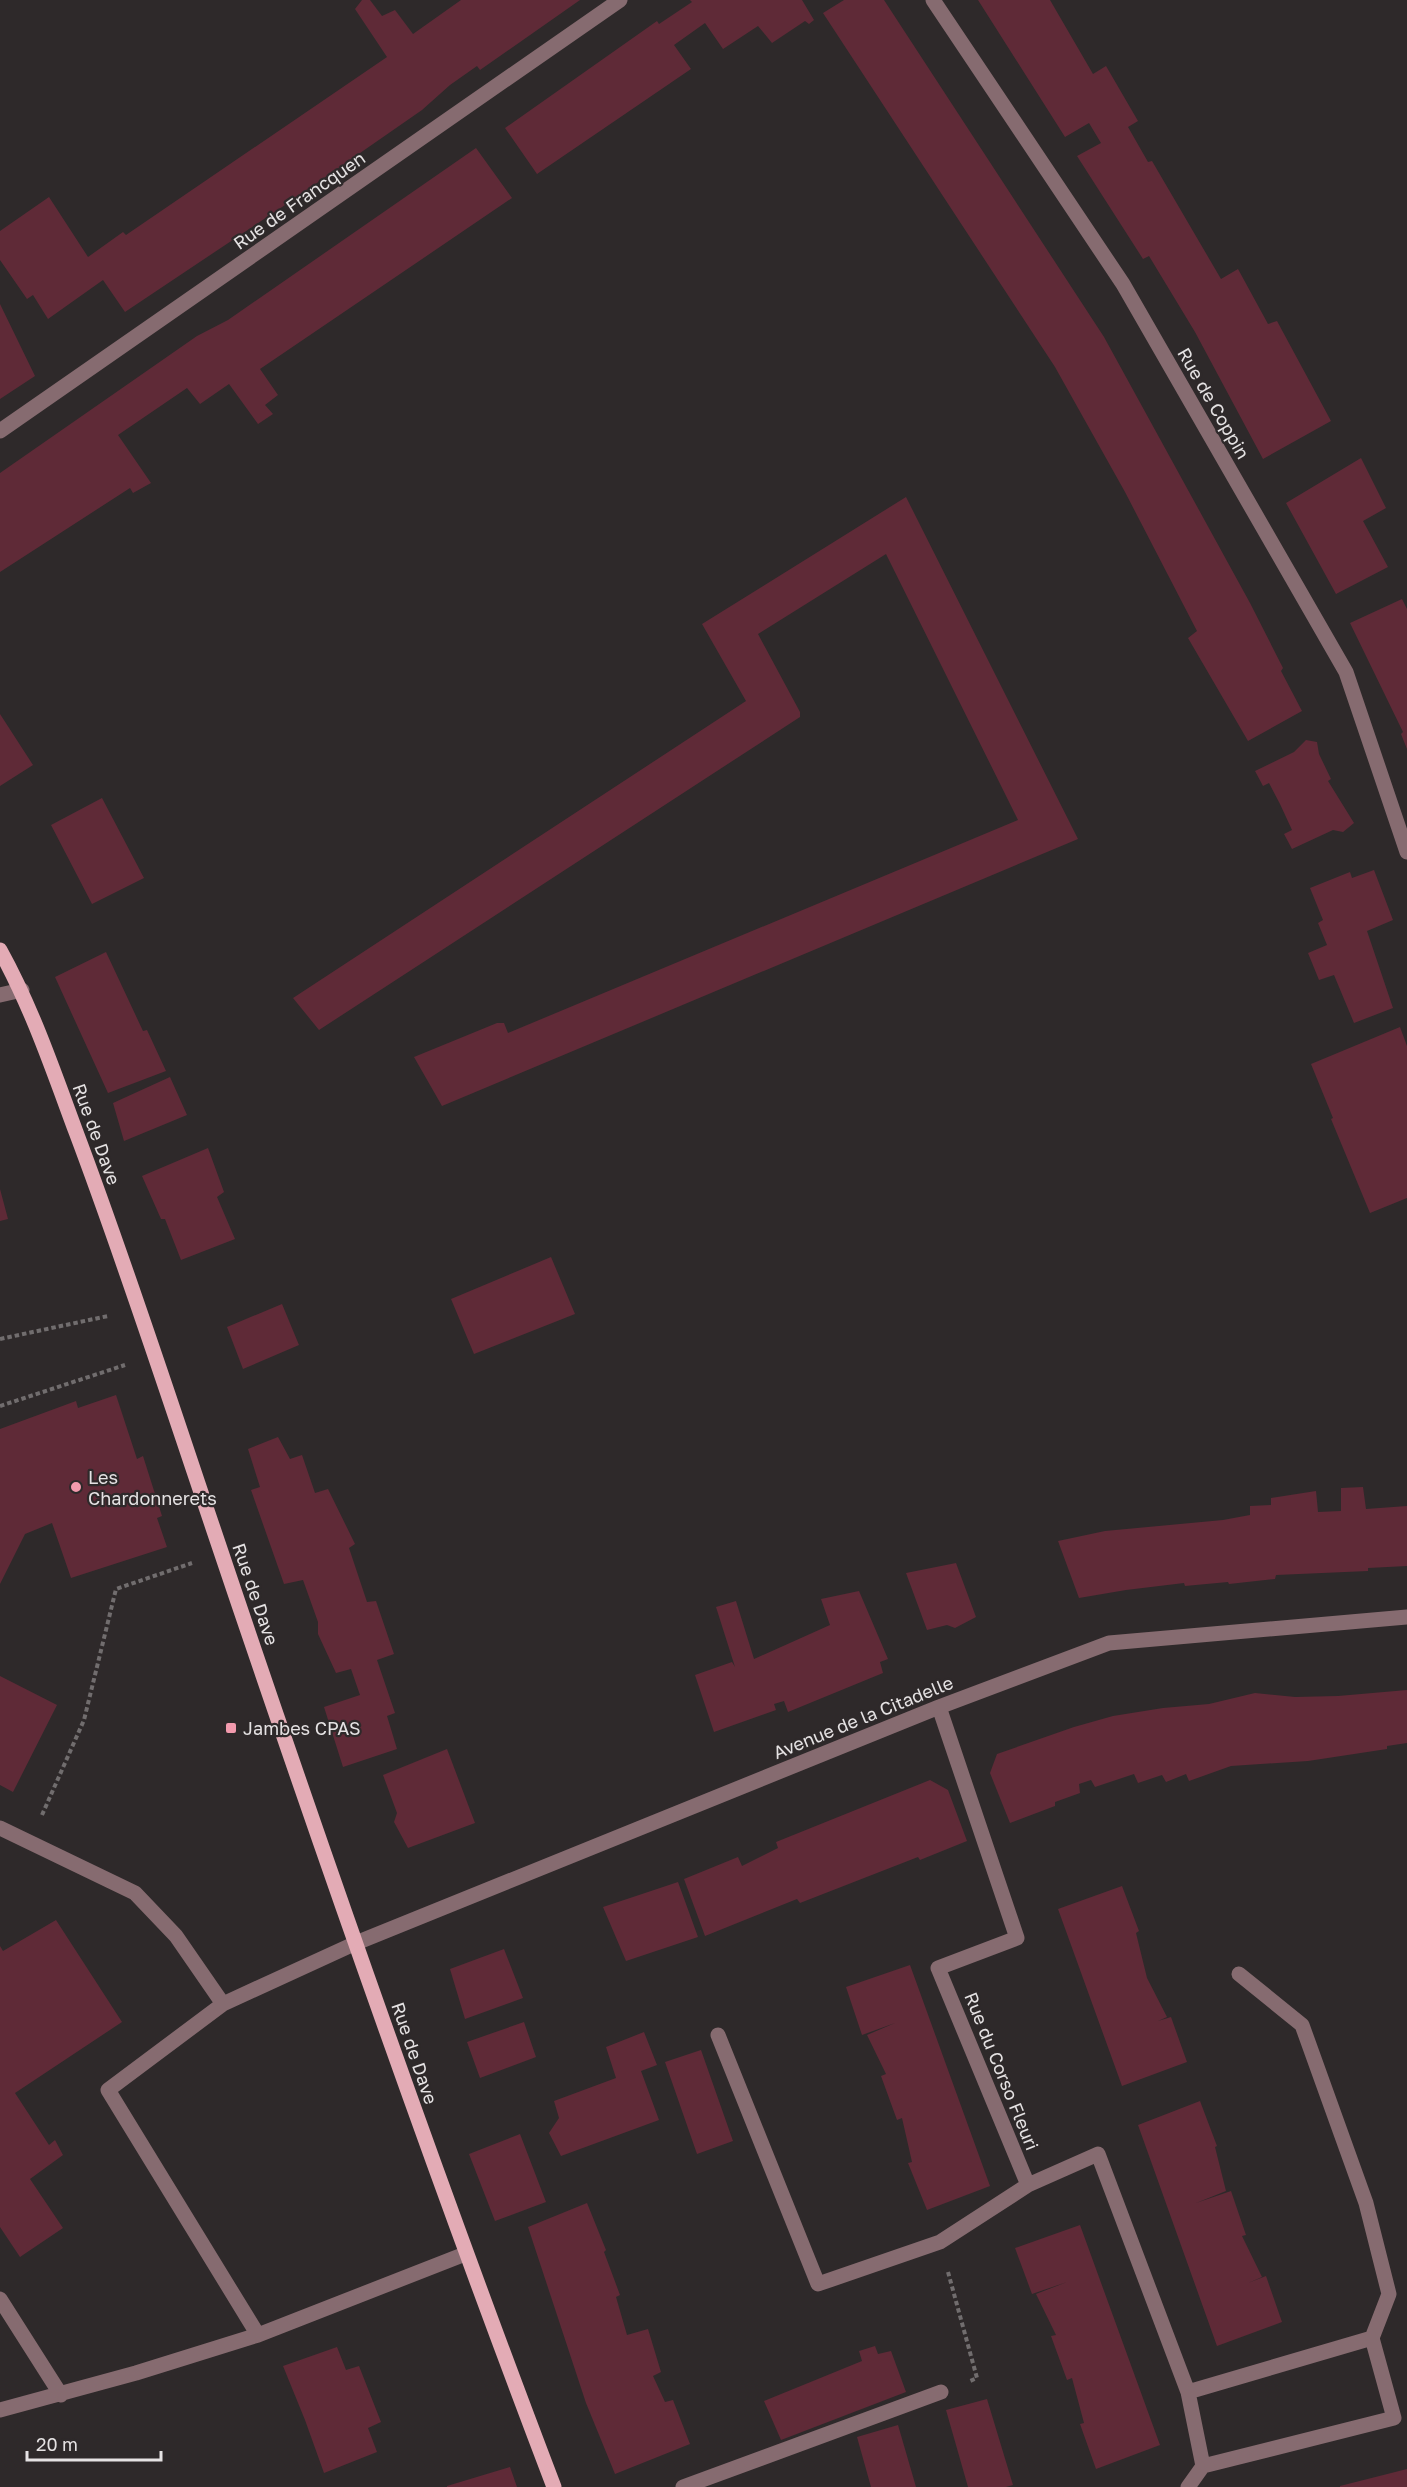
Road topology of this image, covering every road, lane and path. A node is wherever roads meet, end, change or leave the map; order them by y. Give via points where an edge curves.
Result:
1 (620, 0) edge
2 (933, 0) edge
3 (0, 431) edge
4 (1407, 852) edge
5 (0, 950) edge
6 (22, 990) junction
7 (0, 995) edge
8 (140, 1309) junction
9 (0, 1339) edge
10 (155, 1356) junction
11 (0, 1406) edge
12 (221, 1553) junction
13 (1407, 1617) edge
14 (939, 1707) junction
15 (0, 1828) edge
16 (31, 1841) junction
17 (356, 1943) junction
18 (1239, 1974) dead end
19 (224, 2004) junction
20 (718, 2035) dead end
21 (1028, 2185) junction
22 (940, 2242) junction
23 (465, 2254) junction
24 (0, 2299) edge
25 (258, 2335) junction
26 (1372, 2338) junction
27 (941, 2392) joint
28 (1188, 2392) junction
29 (61, 2395) junction
30 (0, 2410) edge
31 (1203, 2466) junction
32 (554, 2487) edge
33 (683, 2487) edge
34 (1188, 2487) edge

1 - 3 street, Rue de Francquen
2 - 4 street, Rue de Coppin via 1123,284 1346,672
5 - 6 main road, Rue de Dave
6 - 7 street
6 - 8 main road, Rue de Dave
8 - 9 path
8 - 10 main road, Rue de Dave
10 - 11 path
10 - 12 main road, Rue de Dave
12 - 16 path via 116,1589 84,1720
12 - 17 main road, Rue de Dave
13 - 14 street, Avenue de la Citadelle via 1109,1643
14 - 17 street, Avenue de la Citadelle
14 - 21 street, Rue du Corso Fleuri via 1017,1938 939,1968
15 - 16 street
16 - 19 street via 135,1893 176,1936
17 - 19 street, Avenue de la Citadelle
17 - 23 main road, Rue de Dave
18 - 26 street via 1302,2025 1366,2203 1389,2294
19 - 25 street, Avenue de la Citadelle via 108,2090
20 - 22 street via 818,2284
21 - 22 street
21 - 28 street via 1098,2154
22 - 27 path via 977,2378
23 - 25 street
23 - 32 main road, Rue de Dave
24 - 29 street
25 - 29 street
26 - 28 street
26 - 31 street via 1394,2418
27 - 33 street
28 - 31 street
29 - 30 street
31 - 34 street

